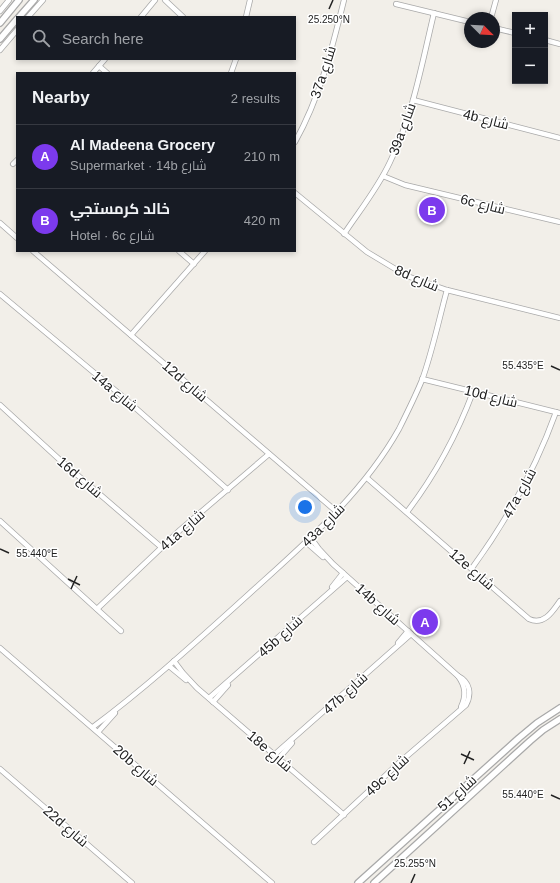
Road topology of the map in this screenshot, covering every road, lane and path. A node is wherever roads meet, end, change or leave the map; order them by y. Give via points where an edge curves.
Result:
1 (9, 0) edge
2 (19, 0) edge
3 (34, 0) edge
4 (43, 0) edge
5 (155, 0) edge
6 (165, 0) edge
7 (250, 0) edge
8 (344, 0) edge
9 (496, 0) edge
10 (396, 4) dead end
11 (0, 11) edge
12 (493, 12) edge
13 (434, 13) junction
14 (20, 16) edge
15 (29, 16) edge
16 (142, 16) edge
17 (182, 16) edge
18 (246, 16) edge
19 (16, 20) edge
20 (464, 20) edge
21 (0, 23) edge
22 (500, 29) edge
23 (16, 31) edge
24 (512, 32) edge
25 (0, 39) edge
26 (548, 41) edge
27 (560, 44) edge
28 (0, 50) edge
29 (104, 60) edge
30 (236, 60) edge
31 (99, 66) junction
32 (93, 72) edge
33 (106, 72) edge
34 (231, 72) edge
35 (413, 100) junction
36 (560, 138) edge
37 (296, 140) edge
38 (16, 161) edge
39 (13, 164) dead end
40 (383, 176) junction
41 (296, 194) edge
42 (560, 222) edge
43 (0, 223) edge
44 (344, 234) junction
45 (16, 237) edge
46 (34, 252) edge
47 (180, 252) edge
48 (204, 252) edge
49 (194, 264) junction
50 (447, 290) junction
51 (0, 294) edge
52 (560, 318) edge
53 (131, 336) junction
54 (422, 379) junction
55 (473, 392) junction
56 (0, 405) edge
57 (558, 412) edge
58 (269, 454) junction
59 (367, 478) junction
60 (228, 490) junction
61 (337, 512) junction
62 (407, 512) junction
63 (0, 522) edge
64 (311, 538) junction
65 (306, 542) junction
66 (161, 547) junction
67 (333, 564) junction
68 (472, 568) junction
69 (345, 575) junction
70 (560, 601) edge
71 (97, 609) junction
72 (121, 631) dead end
73 (410, 633) junction
74 (0, 648) edge
75 (174, 661) junction
76 (169, 666) junction
77 (234, 678) junction
78 (197, 688) junction
79 (468, 694) joint
80 (209, 698) junction
81 (213, 702) junction
82 (121, 706) junction
83 (560, 708) edge
84 (560, 719) edge
85 (93, 727) junction
86 (98, 732) junction
87 (277, 757) junction
88 (0, 769) edge
89 (344, 814) junction
90 (314, 842) dead end
91 (132, 883) edge
92 (272, 883) edge
93 (358, 883) edge
94 (374, 883) edge

1 - 11 street
2 - 21 street
3 - 14 street
4 - 15 street
5 - 16 street
6 - 17 street
7 - 18 street
8 - 37 street, 37a شارع via 320,88
9 - 12 street
10 - 13 street
13 - 20 street
13 - 35 street, 39a شارع
19 - 25 street
22 - 24 street
23 - 28 street
26 - 27 street
29 - 31 street
30 - 34 street
31 - 32 street
31 - 33 street
35 - 36 street, 4b شارع
35 - 40 street, 39a شارع via 401,138
38 - 39 street
40 - 42 street, 6c شارع via 405,185
40 - 44 street, 39a شارع
41 - 44 street, 8d شارع
43 - 45 street
44 - 50 street, 8d شارع via 394,269
46 - 53 street, 12d شارع
47 - 49 street
48 - 49 street
49 - 53 street
50 - 52 street, 8d شارع
50 - 54 street, 43a شارع
51 - 60 street, 14a شارع via 122,396
53 - 58 street, 12d شارع
54 - 55 street, 10d شارع
54 - 59 street, 43a شارع via 398,430
55 - 57 street, 10d شارع
55 - 62 street via 453,441 424,490
56 - 66 street, 16d شارع
57 - 68 street, 47a شارع via 521,492
58 - 60 street, 41a شارع
58 - 61 street, 12d شارع
59 - 61 street, 43a شارع
59 - 62 street, 12e شارع
60 - 66 street, 41a شارع
61 - 64 street, 43a شارع
62 - 68 street, 12e شارع
63 - 71 street
64 - 65 street, 43a شارع
64 - 67 street, 14b شارع
65 - 67 street, 14b شارع
65 - 75 street, 43a شارع
66 - 71 street, 41a شارع
67 - 69 street, 14b شارع
68 - 70 street, 12e شارع via 532,621 547,618
69 - 73 street, 14b شارع
69 - 77 street, 45b شارع via 327,595
71 - 72 street
73 - 79 street, 14b شارع via 458,676
73 - 87 street, 47b شارع
74 - 85 street, 20b شارع
75 - 76 street, 43a شارع
75 - 78 street, 18e شارع
76 - 78 street, 18e شارع
76 - 82 street, 43a شارع
77 - 80 street, 45b شارع
77 - 81 street, 45b شارع
78 - 80 street, 18e شارع
79 - 89 street, 49c شارع via 460,709
80 - 81 street, 18e شارع
81 - 87 street, 18e شارع
82 - 85 street, 43a شارع
82 - 86 street, 43a شارع
83 - 93 street, شارع 51 via 519,738
84 - 94 street, شارع 51 via 530,741
85 - 86 street, 20b شارع
86 - 92 street, 20b شارع
87 - 89 street, 18e شارع
88 - 91 street, 22d شارع
89 - 90 street, 49c شارع

